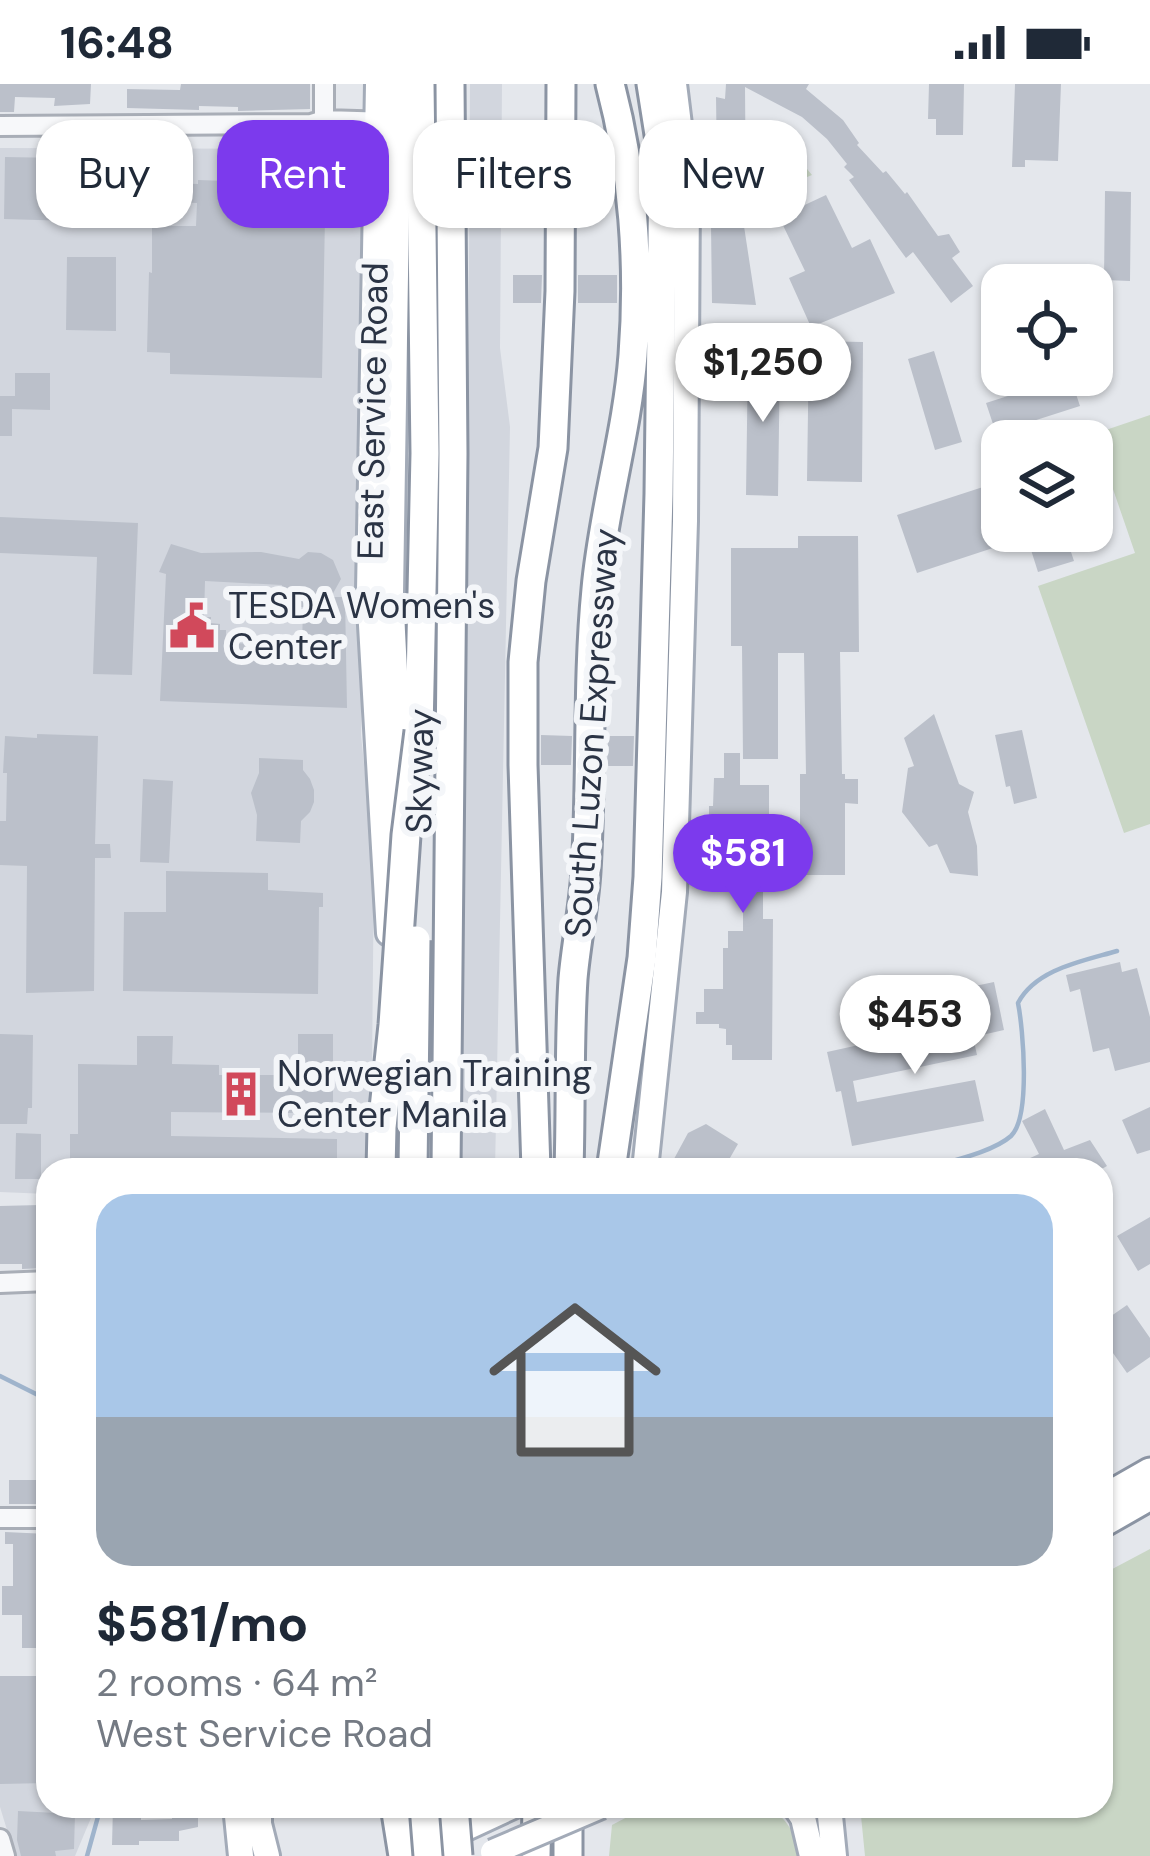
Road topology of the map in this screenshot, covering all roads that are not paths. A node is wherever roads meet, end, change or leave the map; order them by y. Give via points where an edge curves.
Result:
1 (324, 84) edge
2 (378, 84) edge
3 (399, 84) edge
4 (420, 84) edge
5 (450, 84) edge
6 (561, 84) edge
7 (610, 84) edge
8 (651, 84) edge
9 (674, 84) edge
10 (320, 120) edge
11 (386, 120) edge
12 (389, 124) edge
13 (217, 125) edge
14 (0, 126) edge
15 (384, 228) edge
16 (439, 453) junction
17 (419, 731) junction
18 (388, 760) junction
19 (533, 1069) junction
20 (381, 1158) edge
21 (394, 1158) edge
22 (414, 1158) edge
23 (414, 1158) edge
24 (447, 1158) edge
25 (520, 1158) edge
26 (536, 1158) edge
27 (569, 1158) edge
28 (615, 1158) edge
29 (646, 1158) edge
30 (36, 1282) edge
31 (0, 1283) edge
32 (1150, 1476) edge
33 (1150, 1496) edge
34 (1113, 1497) edge
35 (1150, 1512) edge
36 (1113, 1517) edge
37 (0, 1518) edge
38 (36, 1518) edge
39 (1113, 1532) edge
40 (397, 1818) edge
41 (425, 1818) edge
42 (455, 1818) edge
43 (475, 1818) edge
44 (487, 1818) edge
45 (528, 1818) edge
46 (537, 1818) edge
47 (568, 1818) edge
48 (573, 1818) edge
49 (803, 1818) edge
50 (830, 1818) edge
51 (846, 1818) edge
52 (252, 1825) edge
53 (0, 1839) edge
54 (536, 1851) edge
55 (486, 1855) edge
56 (5, 1856) edge
57 (237, 1856) edge
58 (280, 1856) edge
59 (404, 1856) edge
60 (428, 1856) edge
61 (458, 1856) edge
62 (568, 1856) edge
63 (812, 1856) edge
64 (834, 1856) edge
65 (848, 1856) edge

1 - 10 street
2 - 11 main road, East Service Road
3 - 12 main road, East Service Road
4 - 16 highway, Skyway
5 - 16 highway, Skyway
6 - 19 highway, South Luzon Expressway via 553,448 524,662
7 - 27 highway, South Luzon Expressway via 633,226 633,356 596,591
8 - 28 highway, South Luzon Expressway via 663,160 648,877
9 - 29 main road via 687,190 685,521 674,892
13 - 14 street
15 - 18 main road, East Service Road via 369,591
16 - 17 highway, Skyway
16 - 24 highway, Skyway
17 - 20 highway, bridge
17 - 23 highway, Skyway, bridge
18 - 21 main road, East Service Road
18 - 22 main road, East Service Road via 407,873
19 - 25 highway
19 - 26 highway, South Luzon Expressway
30 - 31 street
32 - 34 highway
33 - 36 highway
35 - 39 highway
37 - 38 street
40 - 59 highway
41 - 60 highway, bridge
42 - 61 highway, bridge
43 - 55 highway
44 - 59 main road, bridge
45 - 54 highway
46 - 54 highway
47 - 62 highway
48 - 55 main road, bridge
49 - 63 main road
50 - 64 main road
51 - 65 main road
52 - 57 main road
52 - 58 main road
53 - 56 street

